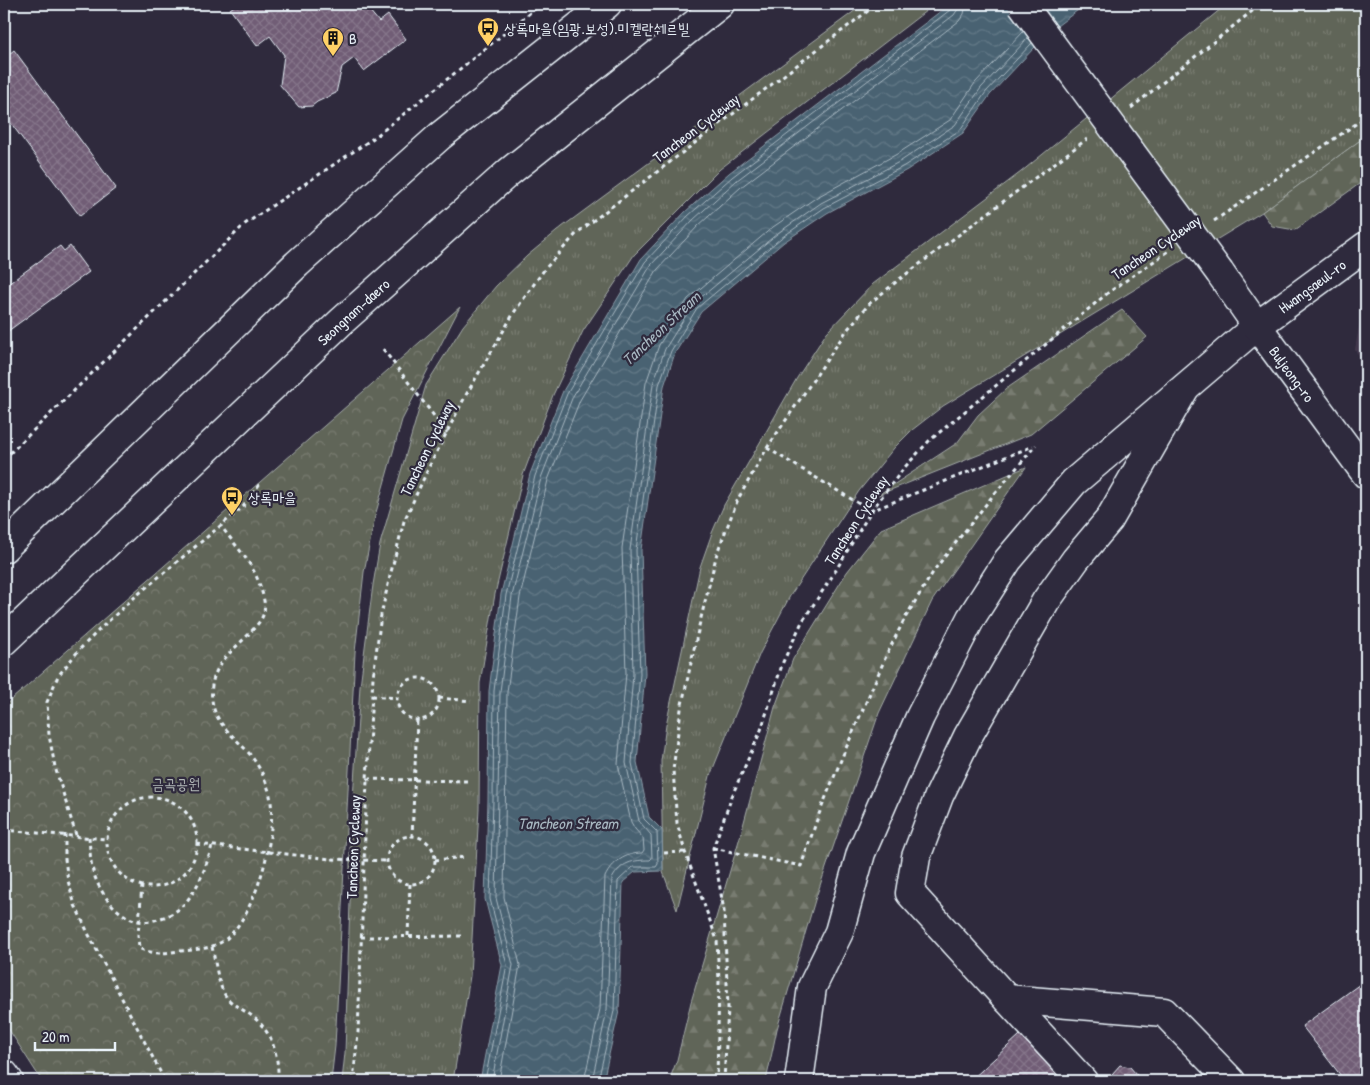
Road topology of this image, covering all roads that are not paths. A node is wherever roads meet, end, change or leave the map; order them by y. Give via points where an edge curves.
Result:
1 (607, 4) edge
2 (720, 4) edge
3 (1022, 4) edge
4 (1366, 246) edge
5 (1257, 326) junction
6 (1185, 388) junction
7 (1366, 474) edge
8 (4, 548) edge
9 (4, 641) edge
10 (1006, 999) junction
11 (4, 1074) edge
12 (9, 1081) edge
13 (799, 1081) edge
14 (1083, 1081) edge
15 (1231, 1081) edge

1 - 8 main road via 440,136 297,264
2 - 9 main road, Seongnam-daero via 508,172 342,321
3 - 5 main road, Buljeong-ro, bridge
4 - 5 main road, Hwangsaeul-ro
5 - 6 main road, Hwangsaeul-ro
5 - 7 main road, Buljeong-ro
6 - 10 main road via 1109,520 1046,601 999,679 939,796 916,857 910,893
6 - 13 main road, Hwangsaeul-ro via 1074,482 1008,560 971,618 920,718 861,854 840,932 812,987
10 - 14 main road
10 - 15 main road via 1164,1012
11 - 12 main road

